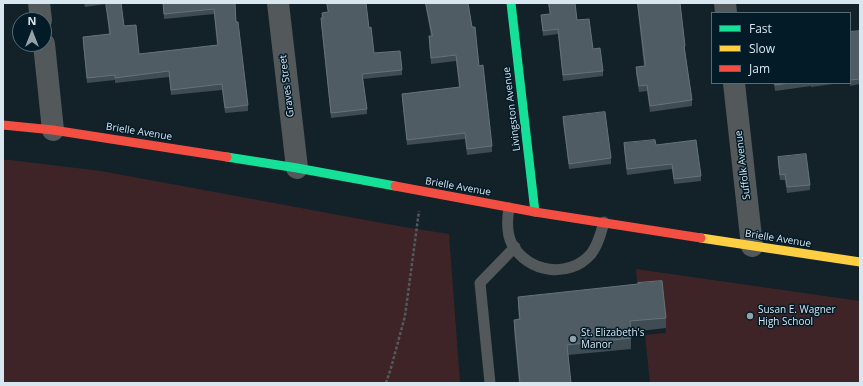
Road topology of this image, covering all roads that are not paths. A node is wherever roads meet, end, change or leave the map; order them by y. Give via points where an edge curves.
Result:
1 (278, 3) edge
2 (511, 3) edge
3 (45, 52) edge
4 (734, 84) edge
5 (3, 119) edge
6 (3, 125) edge
7 (53, 130) junction
8 (297, 168) junction
9 (509, 208) junction
10 (535, 212) junction
11 (604, 222) junction
12 (752, 246) junction
13 (515, 247) junction
14 (860, 262) edge
15 (490, 383) edge

1 - 8 street, Graves Street
2 - 10 street, Livingston Avenue
3 - 7 street
4 - 12 street, Suffolk Avenue
5 - 7 street, Brielle Avenue
6 - 7 street, Brielle Avenue
7 - 8 street, Brielle Avenue
8 - 9 street, Brielle Avenue
9 - 10 street, Brielle Avenue
9 - 13 lane via 508,231
10 - 11 street, Brielle Avenue
11 - 12 street, Brielle Avenue
11 - 13 lane via 598,243 591,254 569,268 542,268 530,263
12 - 14 street, Brielle Avenue
13 - 15 lane via 480,283

